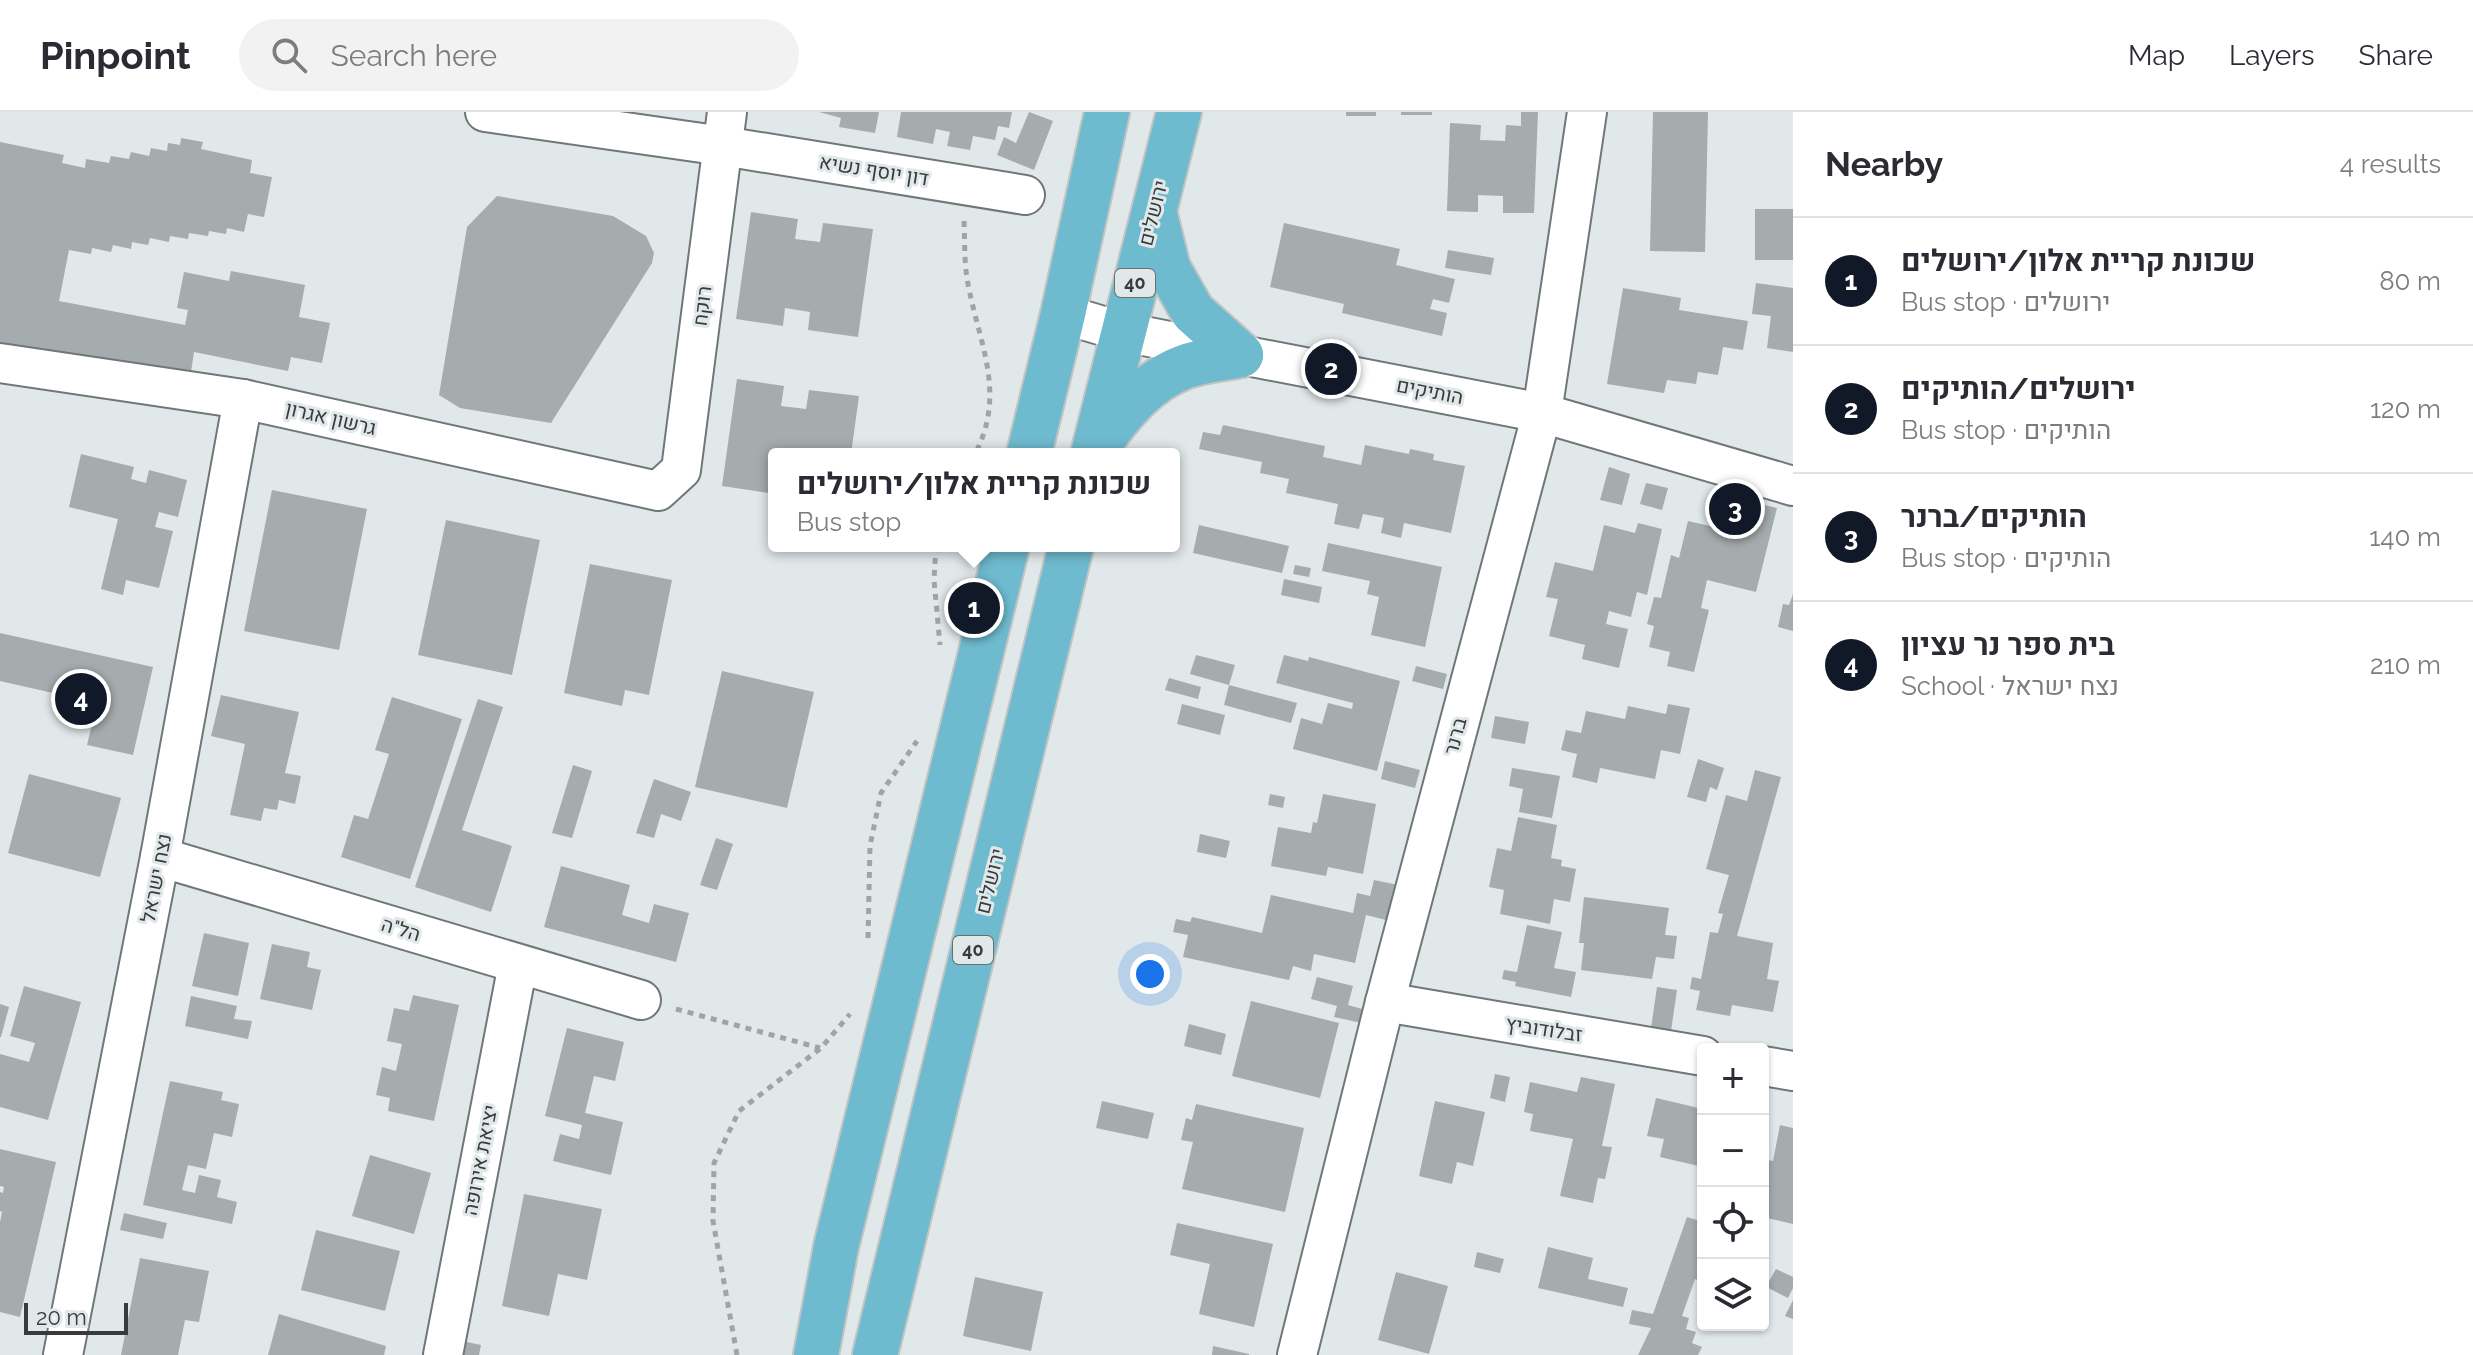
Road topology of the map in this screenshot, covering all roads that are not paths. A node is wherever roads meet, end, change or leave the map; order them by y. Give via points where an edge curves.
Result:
1 (485, 112) edge
2 (1107, 112) edge
3 (1179, 112) edge
4 (1587, 112) edge
5 (725, 129) edge
6 (1025, 195) dead end
7 (1154, 211) junction
8 (1063, 314) junction
9 (1123, 332) junction
10 (1241, 355) junction
11 (0, 363) edge
12 (243, 399) junction
13 (1542, 413) junction
14 (1030, 448) edge
15 (1094, 448) edge
16 (1097, 448) edge
17 (1793, 486) edge
18 (658, 491) joint
19 (1006, 552) edge
20 (1070, 552) edge
21 (160, 857) junction
22 (518, 964) junction
23 (641, 1000) road end
24 (1385, 1002) junction
25 (1697, 1055) edge
26 (1769, 1067) edge
27 (1793, 1071) edge
28 (63, 1355) edge
29 (443, 1355) edge
30 (816, 1355) edge
31 (875, 1355) edge
32 (1297, 1355) edge

1 - 5 street, דון יוסף נשיא
2 - 8 highway
3 - 7 highway, ירושלים / 40
4 - 13 street, ברנר
5 - 6 street, דון יוסף נשיא
5 - 18 street, רוקח via 681,470
7 - 9 highway, ירושלים / 40
7 - 10 highway via 1168,268 1193,312
8 - 9 street, הותיקים
8 - 14 highway
9 - 10 street, הותיקים
9 - 15 highway, ירושלים / 40
10 - 13 street, הותיקים
10 - 16 highway via 1185,366 1156,381 1123,411
11 - 12 street, גרשון אגרון
12 - 18 street, גרשון אגרון
12 - 21 street, נצח ישראל
13 - 17 street, הותיקים
13 - 24 street, ברנר
19 - 30 highway via 836,1247
20 - 31 highway, ירושלים / 40
21 - 22 street, הל"ה
21 - 28 street, נצח ישראל
22 - 23 street, הל"ה
22 - 29 street, יציאת אירופה
24 - 25 street, זבלודוביץ
24 - 32 street, ברנר
26 - 27 street

